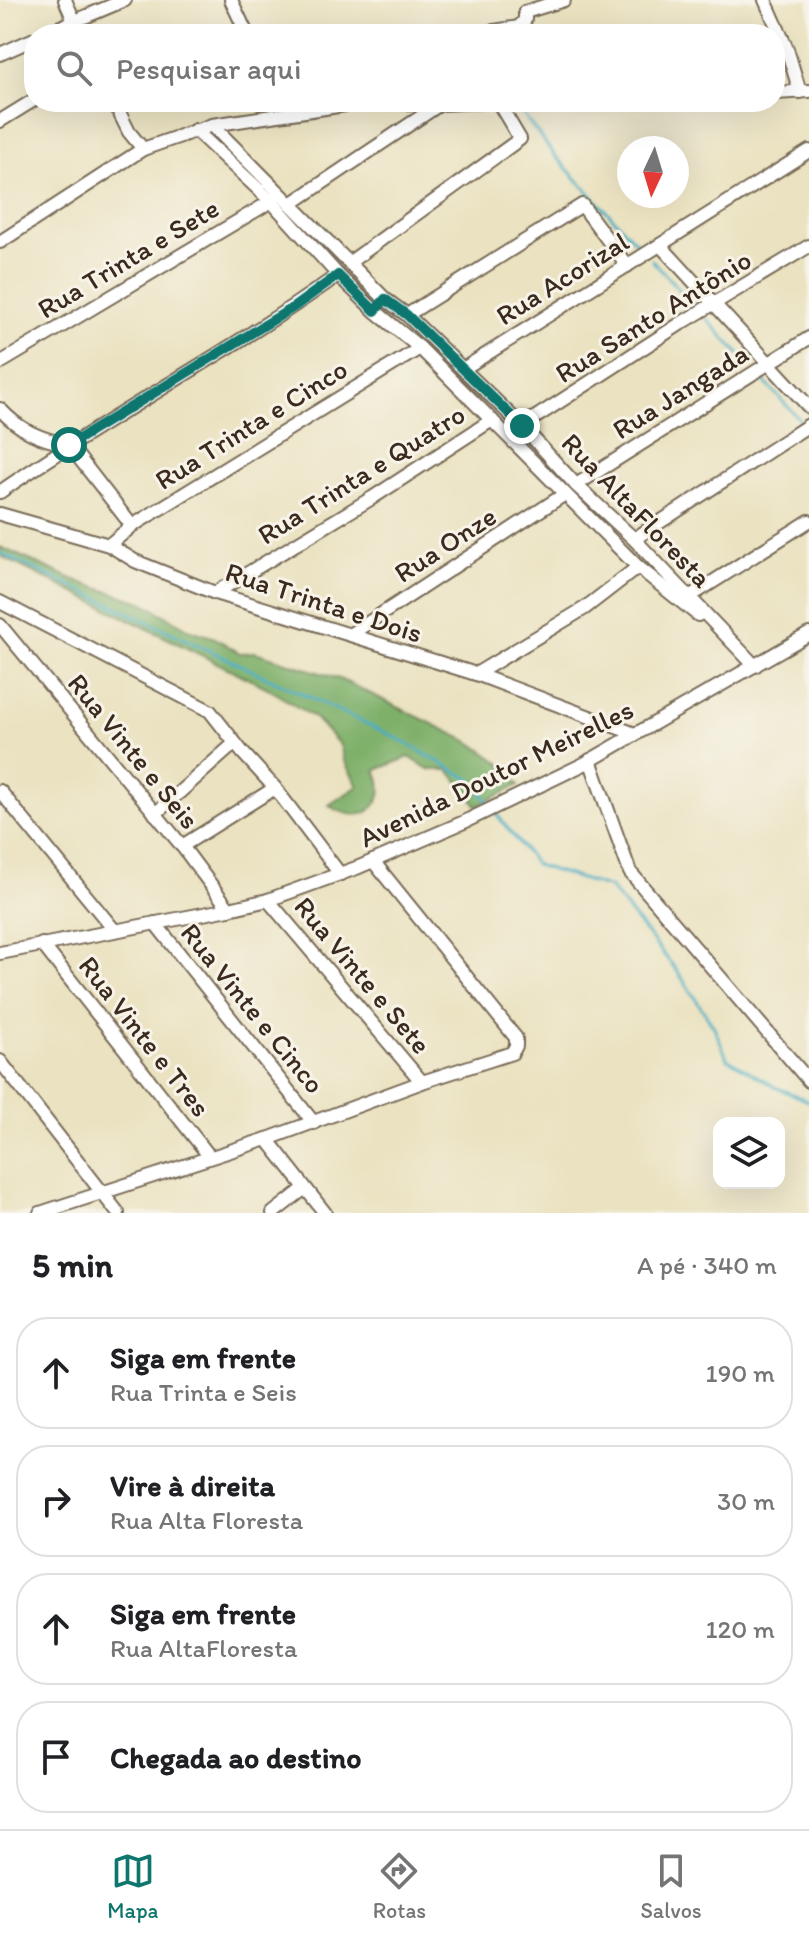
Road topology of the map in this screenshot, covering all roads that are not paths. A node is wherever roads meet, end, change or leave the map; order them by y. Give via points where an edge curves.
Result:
1 (65, 0) edge
2 (84, 0) edge
3 (125, 0) edge
4 (231, 0) edge
5 (564, 0) edge
6 (765, 0) edge
7 (523, 6) edge
8 (90, 14) junction
9 (74, 21) junction
10 (67, 24) edge
11 (75, 24) edge
12 (242, 24) edge
13 (776, 24) edge
14 (24, 43) edge
15 (785, 45) edge
16 (0, 54) edge
17 (805, 92) edge
18 (785, 93) edge
19 (24, 106) edge
20 (119, 112) edge
21 (298, 112) edge
22 (427, 112) edge
23 (504, 112) edge
24 (0, 121) edge
25 (212, 125) junction
26 (195, 130) junction
27 (143, 149) junction
28 (809, 151) edge
29 (281, 200) junction
30 (0, 242) edge
31 (660, 245) junction
32 (809, 246) edge
33 (350, 262) junction
34 (627, 266) junction
35 (338, 275) junction
36 (385, 299) junction
37 (715, 305) junction
38 (375, 311) junction
39 (407, 315) junction
40 (809, 338) edge
41 (420, 348) junction
42 (0, 363) edge
43 (769, 363) junction
44 (463, 369) junction
45 (809, 407) edge
46 (0, 409) edge
47 (492, 420) junction
48 (809, 425) edge
49 (522, 426) junction
50 (69, 445) junction
51 (576, 485) junction
52 (0, 492) edge
53 (565, 494) junction
54 (0, 514) edge
55 (809, 521) edge
56 (132, 526) junction
57 (634, 539) junction
58 (109, 545) junction
59 (638, 567) junction
60 (215, 593) junction
61 (689, 597) junction
62 (0, 602) edge
63 (0, 625) edge
64 (717, 627) junction
65 (351, 634) junction
66 (809, 634) edge
67 (755, 666) junction
68 (476, 674) junction
69 (635, 734) junction
70 (235, 743) junction
71 (590, 760) junction
72 (275, 788) junction
73 (0, 791) edge
74 (155, 814) junction
75 (182, 846) junction
76 (373, 861) junction
77 (340, 874) junction
78 (268, 900) junction
79 (229, 909) junction
80 (155, 923) junction
81 (115, 931) junction
82 (42, 944) junction
83 (0, 953) edge
84 (0, 1061) edge
85 (809, 1081) edge
86 (422, 1082) junction
87 (314, 1123) junction
88 (267, 1139) junction
89 (210, 1157) junction
90 (305, 1188) junction
91 (102, 1194) junction
92 (40, 1213) edge
93 (118, 1213) edge
94 (273, 1213) edge
95 (325, 1213) edge

1 - 9 street
2 - 8 street
3 - 8 street
4 - 12 street
5 - 7 street
6 - 13 street
8 - 9 street
9 - 10 street
9 - 11 street
14 - 16 street
15 - 17 street
17 - 18 street
19 - 24 street
20 - 27 street
21 - 25 street
22 - 29 street, Rua Trinta e Sete
23 - 33 street via 520,139
25 - 26 street
25 - 29 street, Rua AltaFloresta
26 - 27 street
26 - 29 street
27 - 30 street
28 - 31 street, Rua Acorizal
29 - 33 street, Rua AltaFloresta
29 - 35 street
29 - 42 street, Rua Trinta e Sete
31 - 34 street, Rua Acorizal
31 - 37 street
32 - 37 street, Rua Santo Antônio
33 - 36 street, Rua AltaFloresta
34 - 39 street via 582,205
34 - 44 street, Rua Acorizal
35 - 38 street
35 - 50 street
36 - 38 street
36 - 39 street, Rua AltaFloresta
37 - 43 street
37 - 49 street, Rua Santo Antônio
38 - 41 street
39 - 44 street, Rua AltaFloresta
40 - 43 street, Rua Jangada
41 - 47 street
41 - 56 street, Rua Trinta e Cinco
43 - 45 street
43 - 51 street, Rua Jangada
44 - 49 street, Rua AltaFloresta
46 - 50 street via 15,427
47 - 53 street
47 - 60 street, Rua Trinta e Quatro
48 - 57 street
49 - 51 street, Rua AltaFloresta
50 - 52 street
50 - 56 street
51 - 57 street, Rua AltaFloresta
53 - 59 street
53 - 65 street, Rua Onze
54 - 58 street, Rua Trinta e Dois
55 - 61 street
56 - 58 street, Rua Trinta e Cinco
57 - 61 street, Rua AltaFloresta
58 - 60 street, Rua Trinta e Dois
59 - 64 street
59 - 68 street via 585,608
60 - 65 street, Rua Trinta e Dois
61 - 64 street, Rua AltaFloresta
62 - 70 street via 199,704
63 - 74 street, Rua Vinte e Seis
64 - 67 street
65 - 68 street, Rua Trinta e Dois
66 - 67 street, Avenida Doutor Meirelles
67 - 69 street, Avenida Doutor Meirelles
68 - 69 street, Rua Trinta e Dois
69 - 71 street, Avenida Doutor Meirelles
70 - 72 street
70 - 74 street
71 - 76 street, Avenida Doutor Meirelles
71 - 85 street via 630,872
72 - 75 street
72 - 77 street
73 - 81 street
74 - 75 street, Rua Vinte e Seis
75 - 79 street, Rua Vinte e Seis
76 - 77 street, Avenida Doutor Meirelles
76 - 86 street via 516,1038 512,1053
77 - 78 street, Avenida Doutor Meirelles
78 - 79 street, Avenida Doutor Meirelles
78 - 86 street, Rua Vinte e Sete
79 - 80 street, Avenida Doutor Meirelles
80 - 81 street, Avenida Doutor Meirelles
80 - 87 street, Rua Vinte e Cinco
81 - 82 street, Avenida Doutor Meirelles
82 - 83 street, Avenida Doutor Meirelles
82 - 89 street, Rua Vinte e Tres
84 - 91 street
86 - 87 street
87 - 88 street
88 - 89 street
88 - 90 street
89 - 91 street
90 - 94 street
90 - 95 street
91 - 92 street
91 - 93 street

